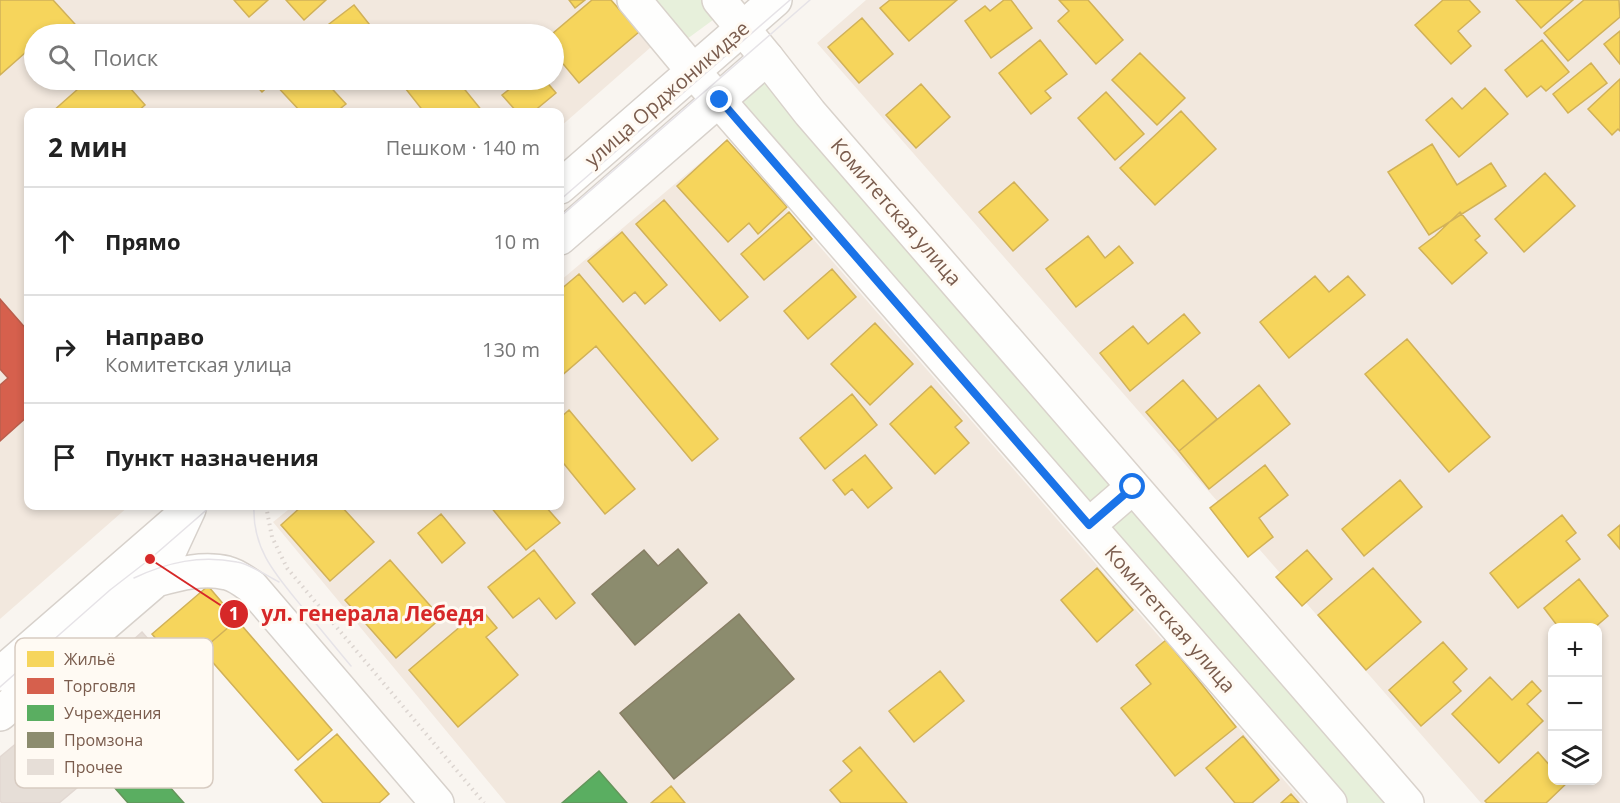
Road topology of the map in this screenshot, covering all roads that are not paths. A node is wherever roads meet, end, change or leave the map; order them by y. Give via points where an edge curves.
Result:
1 (634, 0) edge
2 (718, 0) edge
3 (775, 0) edge
4 (742, 28) junction
5 (767, 58) junction
6 (693, 71) junction
7 (720, 100) junction
8 (564, 184) edge
9 (564, 235) edge
10 (1133, 487) junction
11 (188, 510) edge
12 (190, 510) edge
13 (1089, 525) junction
14 (156, 580) junction
15 (41, 638) edge
16 (88, 638) edge
17 (15, 661) edge
18 (0, 674) edge
19 (15, 701) edge
20 (0, 714) edge
21 (437, 803) edge
22 (1330, 803) edge
23 (1407, 803) edge

1 - 6 street, Комитетская улица
2 - 4 street, Комитетская улица
3 - 4 street, улица Орджоникидзе
4 - 5 street, Комитетская улица
4 - 6 street, улица Орджоникидзе
5 - 7 street, улица Орджоникидзе
5 - 10 street, Комитетская улица
6 - 7 street, Комитетская улица
6 - 8 street, улица Орджоникидзе
7 - 9 street, улица Орджоникидзе
7 - 13 street, Комитетская улица
10 - 13 street
10 - 23 street, Комитетская улица
11 - 15 street
12 - 14 street
13 - 22 street, Комитетская улица
14 - 16 street
14 - 21 street via 212,571 229,573 252,587
17 - 18 street
19 - 20 street

